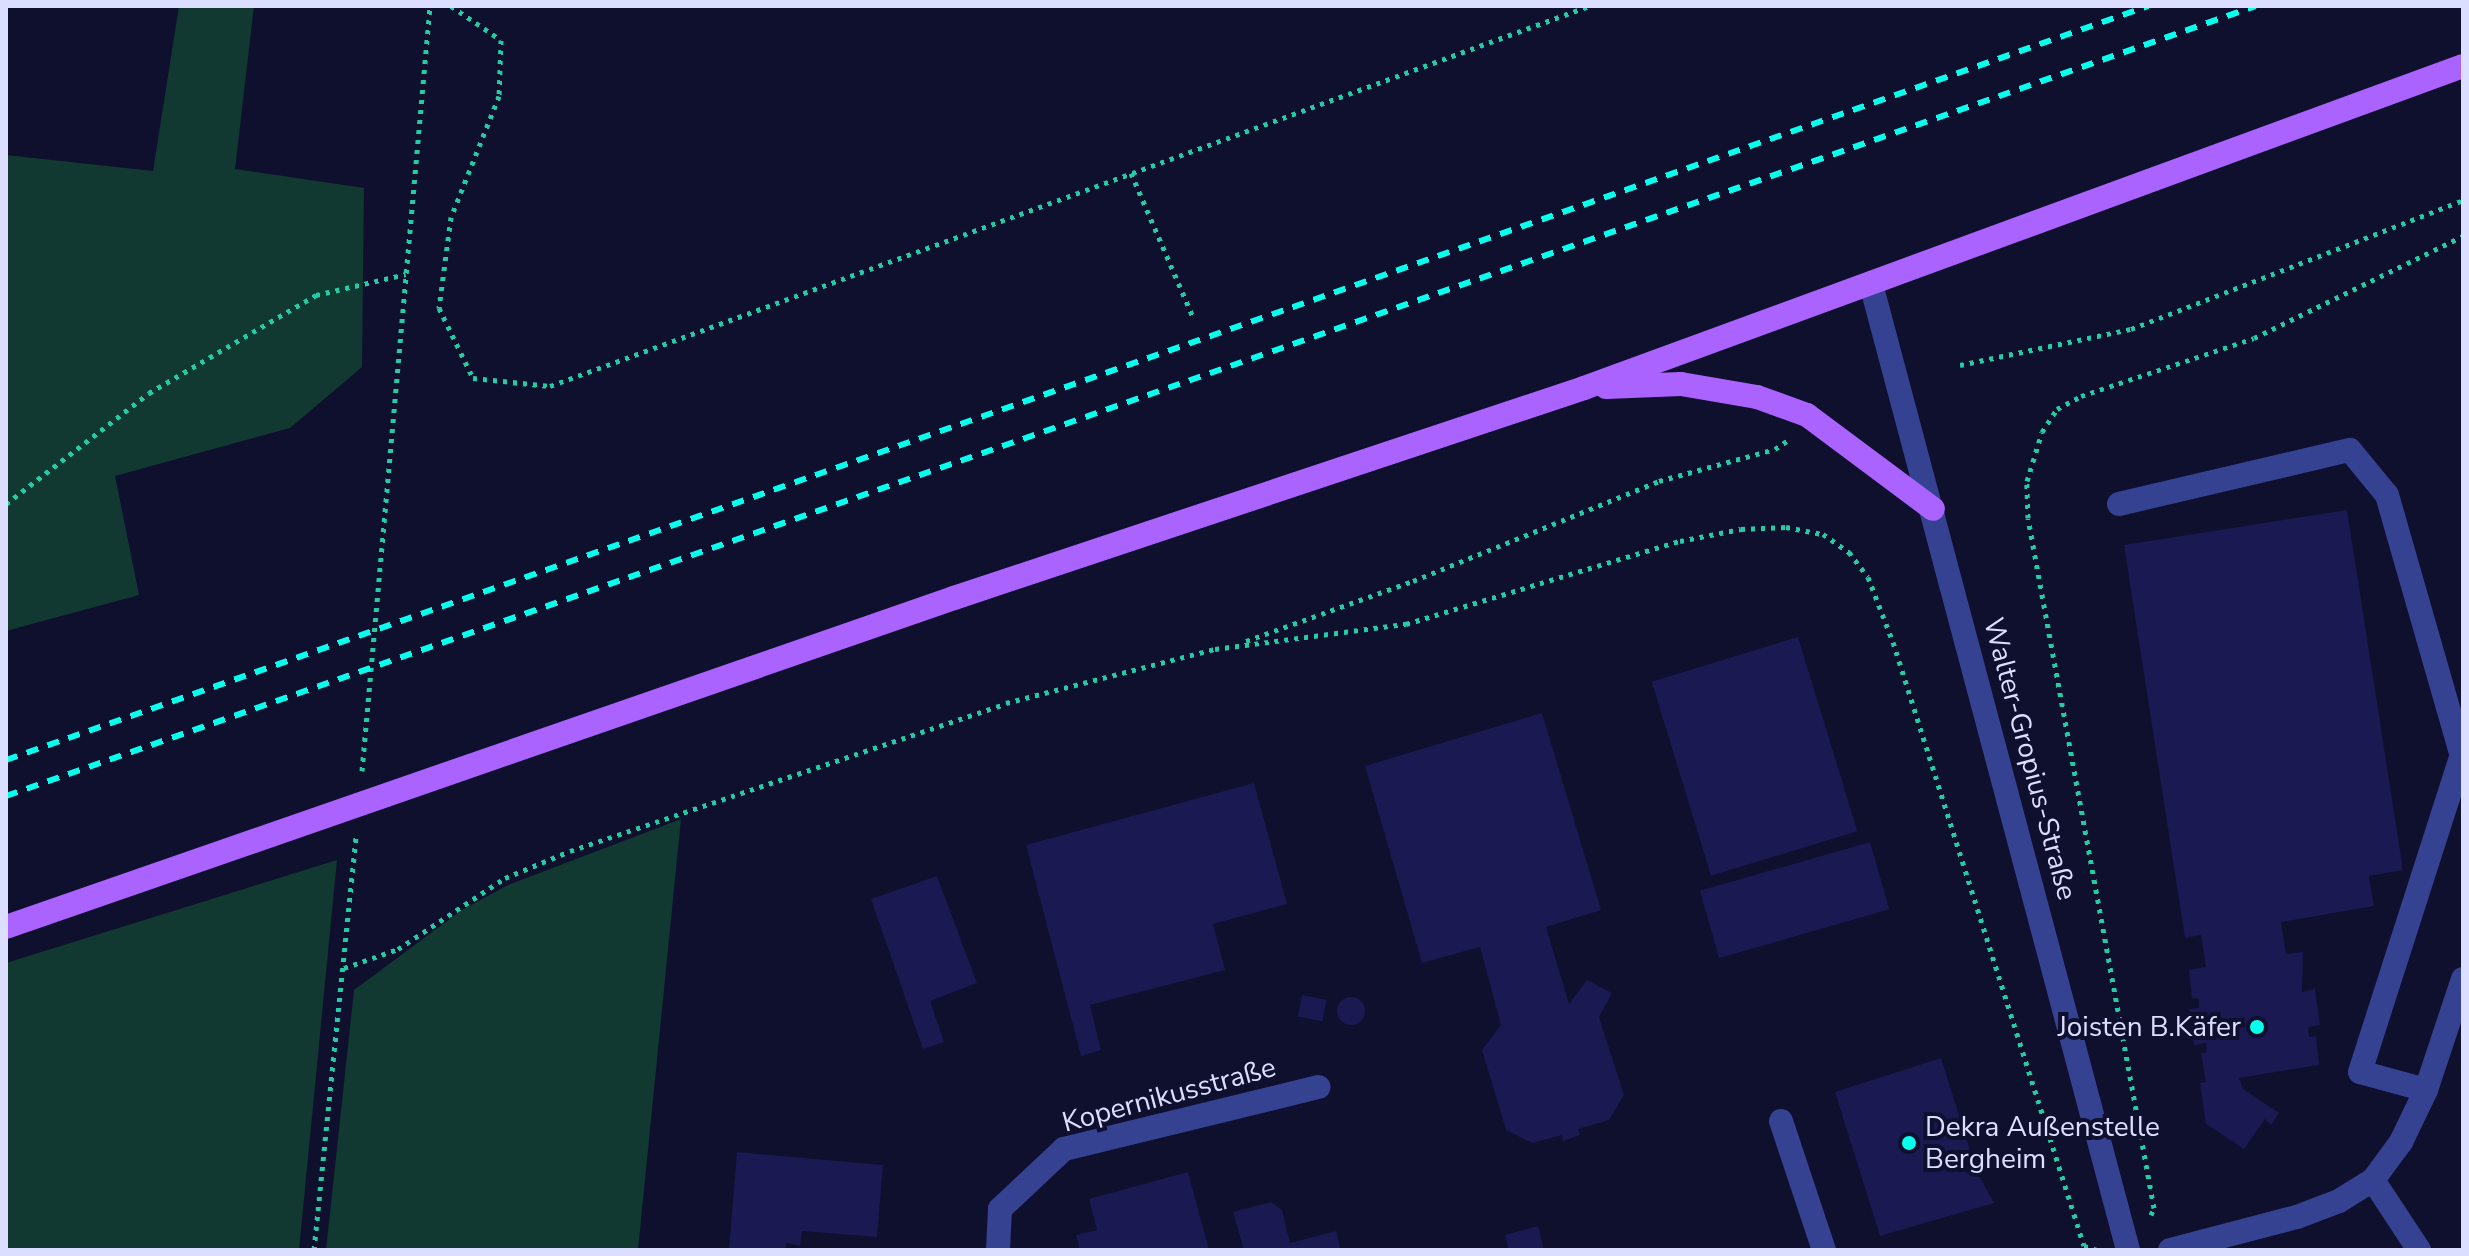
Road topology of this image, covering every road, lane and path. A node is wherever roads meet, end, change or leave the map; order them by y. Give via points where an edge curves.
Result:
1 (430, 6) edge
2 (451, 6) edge
3 (1589, 6) edge
4 (2463, 66) edge
5 (1131, 173) junction
6 (2463, 200) edge
7 (2463, 236) edge
8 (406, 274) junction
9 (1871, 284) junction
10 (1193, 317) dead end
11 (1960, 365) dead end
12 (1584, 388) junction
13 (1794, 436) dead end
14 (6, 504) edge
15 (2119, 504) dead end
16 (1933, 509) junction
17 (1237, 645) junction
18 (2462, 750) edge
19 (361, 776) dead end
20 (357, 823) dead end
21 (6, 927) edge
22 (344, 968) junction
23 (2463, 979) edge
24 (1319, 1087) dead end
25 (2426, 1090) junction
26 (1781, 1121) dead end
27 (2373, 1180) junction
28 (2148, 1222) dead end
29 (314, 1250) edge
30 (998, 1250) edge
31 (1824, 1250) edge
32 (2098, 1250) edge
33 (2128, 1250) edge
34 (2170, 1250) edge
35 (2419, 1250) edge

1 - 8 path
2 - 5 path via 501,40 499,96 451,217 439,308 473,378 550,386
3 - 5 path
4 - 9 main road
5 - 10 path
6 - 11 path via 2131,329
7 - 28 path via 2254,338 2081,396 2057,409 2042,432 2027,481 2028,518 2154,1208
8 - 14 path via 316,295 149,393
8 - 19 path
9 - 12 main road
9 - 16 street, Walter-Gropius-Straße
12 - 16 main road via 1681,384 1757,397 1807,415
12 - 21 main road via 954,598
13 - 17 path via 1775,449 1659,481 1413,581
15 - 18 street via 2350,450 2387,495
16 - 33 street, Walter-Gropius-Straße
17 - 22 path via 1006,703 570,851 505,878 398,949
17 - 32 path via 1406,624 1680,541 1741,529 1786,527 1823,534 1849,552 1868,577 1893,642 2084,1246
18 - 25 street via 2360,1072
20 - 22 path
22 - 29 path
23 - 25 street
24 - 30 street, Kopernikusstraße via 1064,1149 1000,1209
25 - 27 street via 2401,1142
26 - 31 street
27 - 34 street via 2297,1217
27 - 35 street

